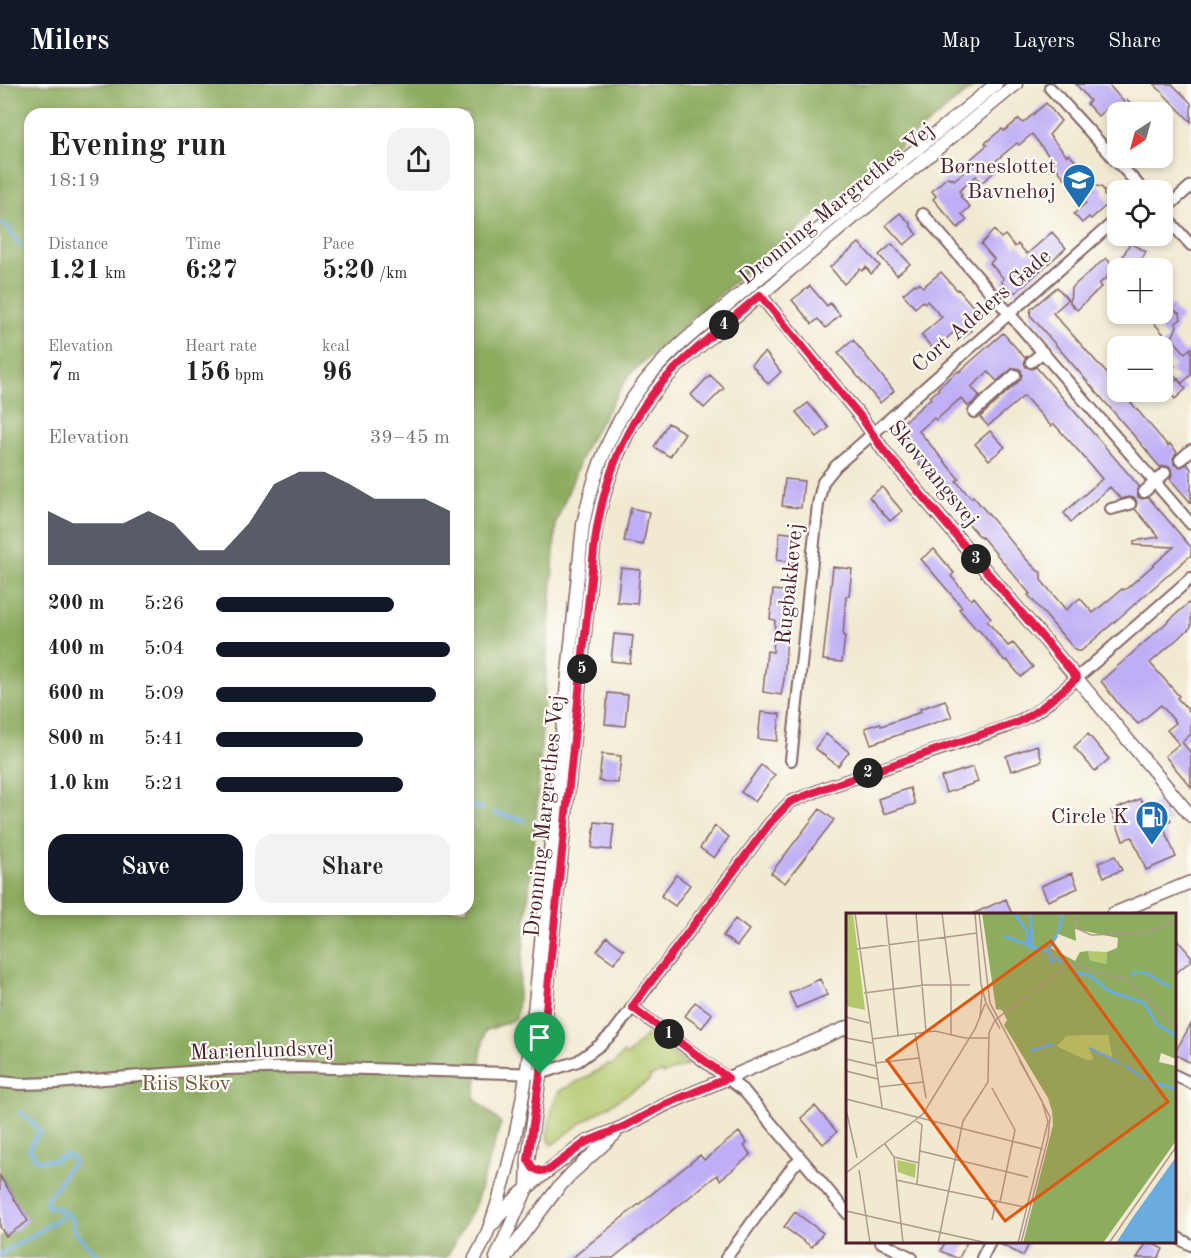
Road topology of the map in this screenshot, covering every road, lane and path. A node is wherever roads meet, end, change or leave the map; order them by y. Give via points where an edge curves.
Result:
1 (996, 84) edge
2 (1016, 84) edge
3 (1050, 88) dead end
4 (1134, 180) edge
5 (1191, 186) edge
6 (1173, 202) edge
7 (923, 214) dead end
8 (1173, 225) edge
9 (1107, 228) edge
10 (1191, 245) edge
11 (760, 295) junction
12 (1009, 313) junction
13 (1043, 352) junction
14 (1031, 362) dead end
15 (1015, 375) dead end
16 (974, 412) dead end
17 (873, 434) junction
18 (1191, 450) edge
19 (1180, 460) dead end
20 (1165, 473) dead end
21 (1155, 482) junction
22 (1144, 492) dead end
23 (1130, 504) dead end
24 (1111, 509) dead end
25 (1191, 524) edge
26 (1191, 578) edge
27 (1077, 678) junction
28 (791, 760) dead end
29 (1191, 816) edge
30 (1191, 882) edge
31 (1118, 913) edge
32 (632, 1007) junction
33 (846, 1028) edge
34 (527, 1073) junction
35 (540, 1074) junction
36 (1176, 1076) edge
37 (728, 1078) junction
38 (0, 1082) edge
39 (1191, 1083) edge
40 (623, 1127) junction
41 (528, 1160) junction
42 (801, 1160) junction
43 (549, 1170) junction
44 (527, 1188) junction
45 (846, 1212) edge
46 (488, 1232) junction
47 (1176, 1237) edge
48 (883, 1243) edge
49 (990, 1243) edge
50 (1191, 1245) edge
51 (909, 1257) edge
52 (475, 1258) edge
53 (496, 1258) edge
54 (504, 1258) edge
55 (726, 1258) edge
56 (982, 1258) edge

1 - 34 street, Dronning Margrethes Vej via 690,336 642,385 615,427 594,477 583,525
2 - 11 street, Dronning Margrethes Vej
3 - 4 street
5 - 6 street
7 - 12 street
8 - 10 street
9 - 12 street, Cort Adelers Gade
11 - 17 street, Skovvangsvej
11 - 35 street, Dronning Margrethes Vej via 694,351 654,393 627,434 607,482 596,527
12 - 13 street
12 - 17 street, Cort Adelers Gade
13 - 14 street
13 - 21 street
15 - 16 street
17 - 27 street, Skovvangsvej
17 - 28 street, Rugbakkevej via 829,474 819,493
18 - 19 street
20 - 21 street
21 - 22 street
21 - 25 street
23 - 24 street
26 - 27 street
27 - 29 street, Skovvangsvej
27 - 32 street via 1018,722 790,802 770,823
30 - 31 street
32 - 35 street via 614,1032 586,1056
32 - 37 street
33 - 37 street
34 - 35 street, Marienlundsvej
34 - 38 street, Marienlundsvej via 298,1067 56,1083
34 - 46 street, Dronning Margrethes Vej via 516,1136
35 - 41 street, Dronning Margrethes Vej
36 - 39 street
37 - 40 street
37 - 42 street via 744,1091
40 - 43 street via 586,1142
40 - 54 street via 558,1188
41 - 43 street via 533,1168
41 - 44 street, Dronning Margrethes Vej
42 - 45 street
42 - 55 street
43 - 44 street
44 - 46 street
44 - 53 street, Dronning Margrethes Vej
46 - 52 street
47 - 50 street
48 - 51 street
49 - 56 street

